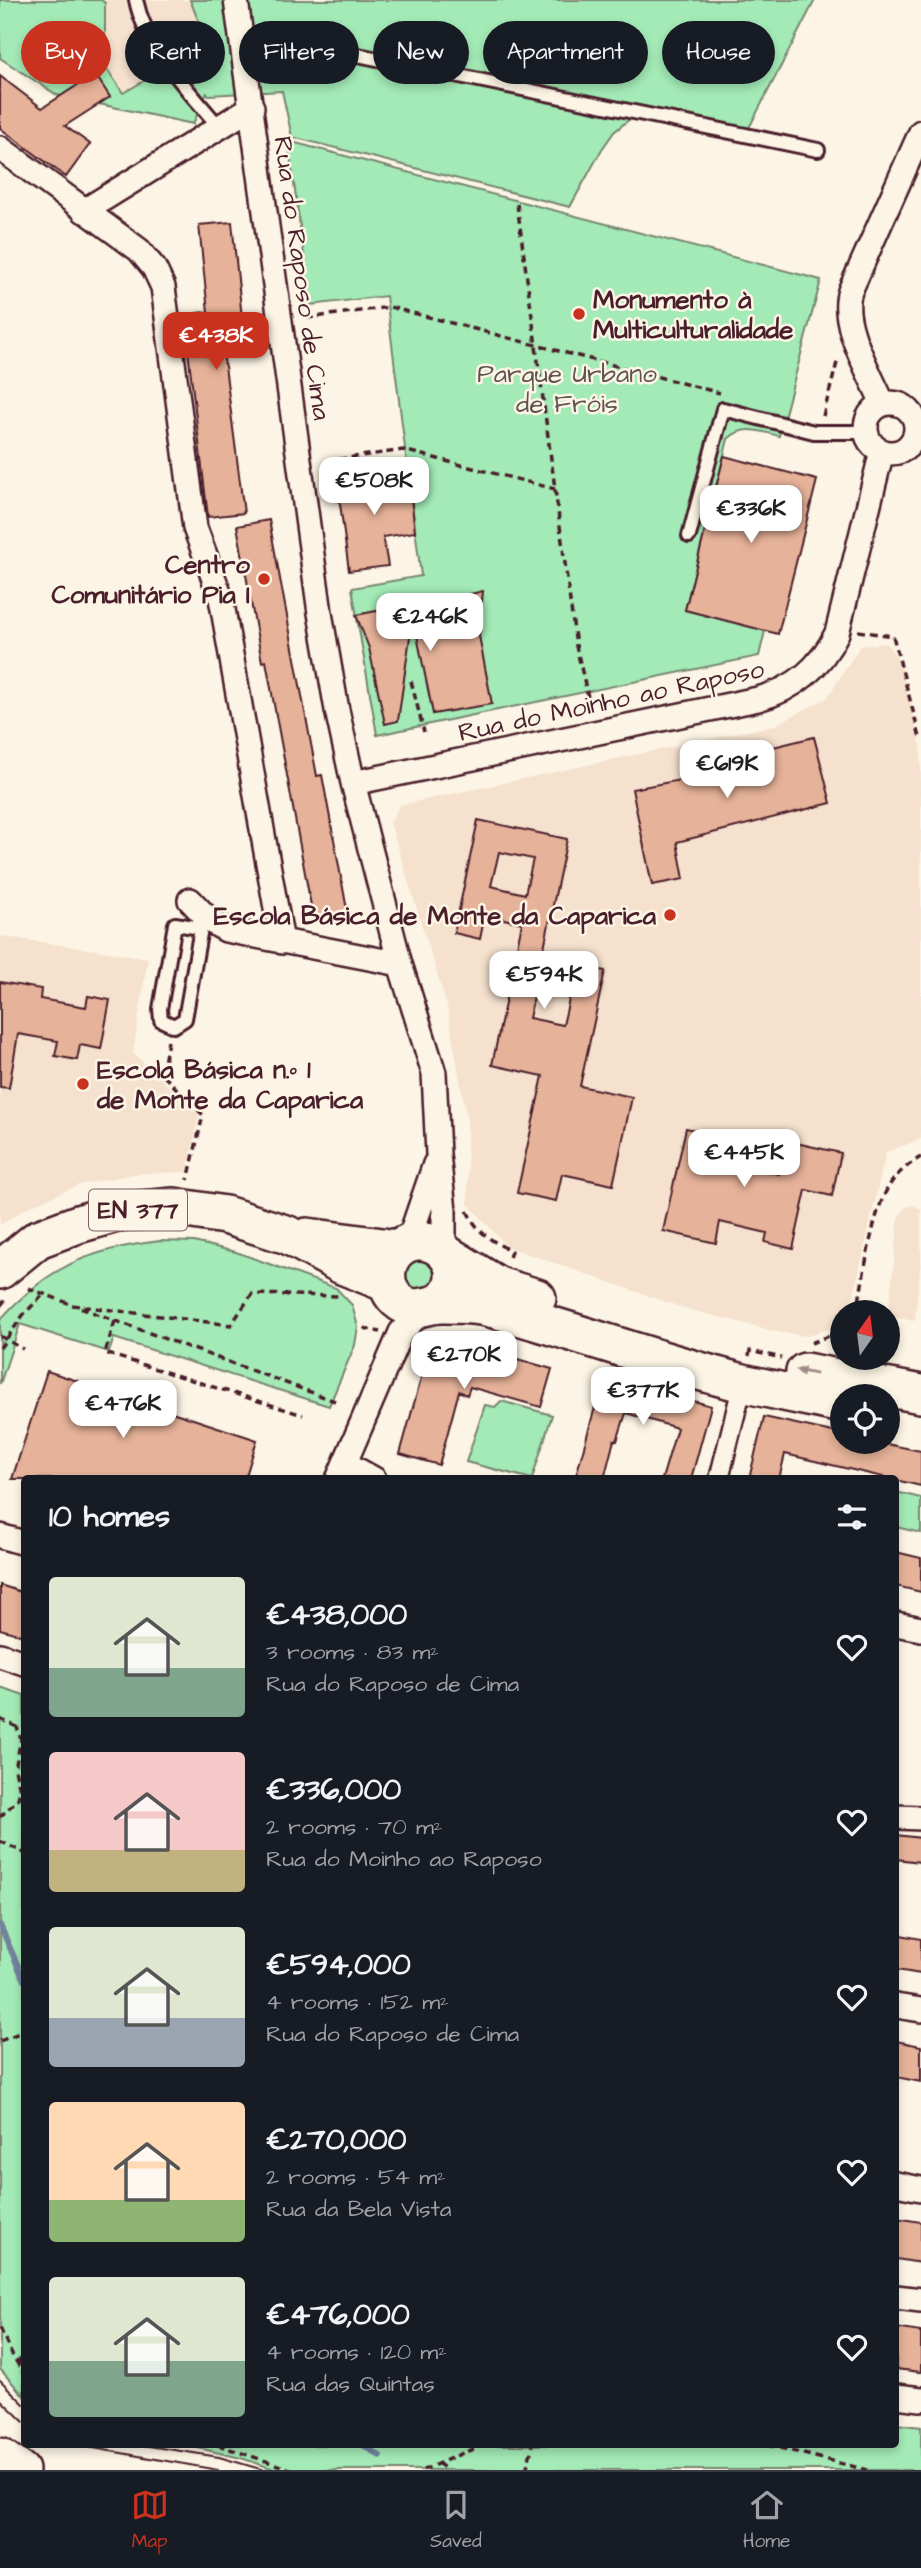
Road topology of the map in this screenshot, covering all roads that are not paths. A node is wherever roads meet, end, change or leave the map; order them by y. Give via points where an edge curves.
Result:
1 (136, 0) edge
2 (236, 0) edge
3 (239, 21) edge
4 (359, 55) edge
5 (248, 84) edge
6 (252, 107) junction
7 (219, 127) junction
8 (921, 132) edge
9 (0, 148) edge
10 (818, 150) dead end
11 (84, 211) junction
12 (883, 404) junction
13 (866, 432) junction
14 (918, 435) edge
15 (882, 451) junction
16 (689, 536) dead end
17 (353, 783) junction
18 (190, 900) dead end
19 (206, 925) junction
20 (282, 942) junction
21 (400, 964) junction
22 (438, 1154) junction
23 (288, 1235) junction
24 (403, 1246) junction
25 (446, 1253) junction
26 (18, 1283) edge
27 (385, 1300) junction
28 (422, 1315) junction
29 (743, 1383) junction
30 (921, 1394) edge
31 (830, 1401) edge
32 (900, 1416) edge
33 (921, 1419) edge
34 (341, 1471) edge
35 (720, 1475) edge
36 (0, 1536) edge
37 (21, 1542) edge
38 (899, 1625) edge
39 (921, 1629) edge
40 (0, 1655) edge
41 (21, 1662) edge
42 (899, 1817) edge
43 (921, 1818) edge
44 (899, 2006) edge
45 (921, 2010) edge
46 (899, 2185) edge
47 (921, 2189) edge
48 (899, 2297) edge
49 (921, 2300) edge
50 (899, 2396) edge
51 (921, 2399) edge
52 (0, 2455) edge
53 (22, 2470) edge

1 - 7 lane via 149,36
2 - 3 street, Rua do Raposo de Cima
4 - 10 lane
5 - 6 street, Rua do Raposo de Cima
6 - 7 street, Rua do Raposo de Cima
6 - 17 street, Rua do Raposo de Cima via 320,613
7 - 11 street, Rua do Raposo de Cima
8 - 12 street via 846,307
9 - 11 street
11 - 20 street via 147,258 163,287 195,528 221,598
12 - 13 street via 868,416
12 - 14 street via 900,404 910,411
13 - 15 street
13 - 16 lane via 814,432 723,409
14 - 15 street via 904,449
15 - 17 street, Rua do Moinho ao Raposo via 839,628 812,671 793,685 772,695
17 - 21 street, Rua do Raposo de Cima
18 - 19 street
19 - 19 lane via 175,924 160,1009 161,1020 170,1026 187,1015
19 - 20 street
20 - 21 street
21 - 22 street, Rua do Raposo de Cima via 434,1073
22 - 24 street, Rua do Raposo de Cima
22 - 25 street, Rua do Raposo de Cima
23 - 24 main road, EN 377
23 - 26 main road, EN 377 via 225,1215 174,1207 120,1212 38,1239
23 - 27 main road, EN 377 via 342,1265
24 - 25 main road, EN 377 via 421,1241
24 - 27 main road via 390,1259
25 - 28 main road via 454,1282 448,1295
30 -> 25 main road, EN 377 via 748,1360 669,1339 498,1286
27 - 28 main road, EN 377 via 402,1303
28 - 29 main road, EN 377 via 490,1308
28 - 34 street
29 - 31 main road, EN 377
29 - 35 street
32 - 33 main road
36 - 37 street
38 - 39 street
40 - 41 street
42 - 43 street
44 - 45 street
46 - 47 street
48 - 49 street
50 - 51 street
52 - 53 main road

